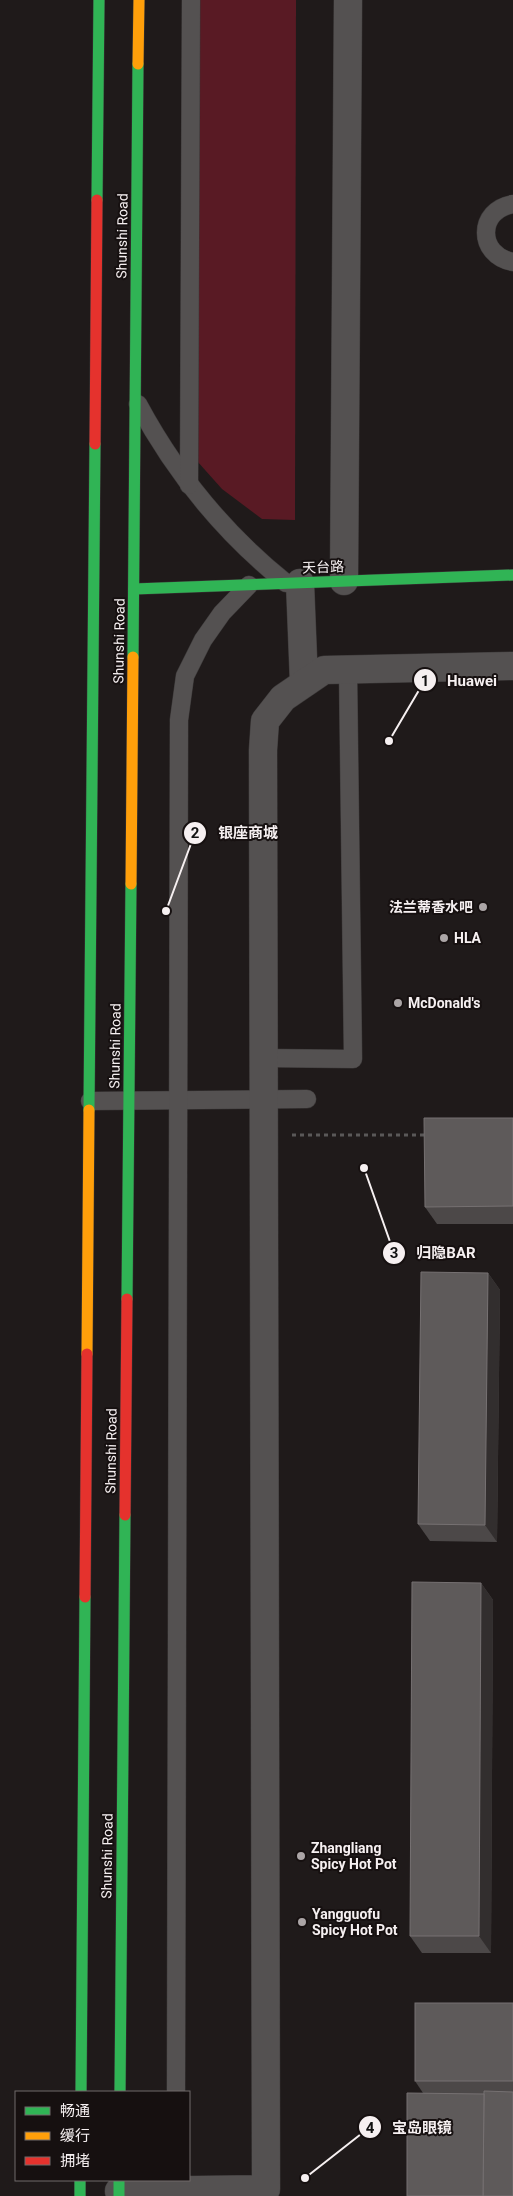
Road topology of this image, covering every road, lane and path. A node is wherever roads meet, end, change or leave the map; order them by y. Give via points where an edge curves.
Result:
1 (99, 0) edge
2 (139, 0) edge
3 (191, 0) edge
4 (348, 0) edge
5 (513, 204) edge
6 (513, 262) edge
7 (136, 399) junction
8 (189, 485) junction
9 (513, 575) edge
10 (344, 581) junction
11 (293, 583) junction
12 (249, 585) junction
13 (134, 589) junction
14 (513, 666) edge
15 (348, 670) junction
16 (304, 683) junction
17 (264, 1058) junction
18 (307, 1099) dead end
19 (264, 1100) junction
20 (90, 1101) junction
21 (130, 1101) junction
22 (178, 1101) junction
23 (264, 1135) junction
24 (436, 1135) edge
25 (81, 2091) edge
26 (120, 2091) edge
27 (176, 2091) edge
28 (80, 2181) edge
29 (119, 2189) edge
30 (176, 2189) edge
31 (80, 2196) edge

1 - 20 main road, Shunshi Road
2 - 7 main road, Shunshi Road
3 - 8 lane
4 - 10 street
5 - 6 lane via 494,212 486,230 490,248 503,260
7 - 8 lane via 156,437
7 - 13 main road, Shunshi Road
8 - 11 lane via 258,561
9 - 10 main road, 天台路
10 - 11 main road, 天台路
11 - 12 main road, 天台路
11 - 16 street
12 - 13 main road, 天台路
12 - 22 lane via 222,612 203,640 185,676 178,720
13 - 21 main road, Shunshi Road
14 - 15 street
15 - 16 street via 324,670
15 - 17 lane via 353,1059
16 - 17 street via 284,698 265,721
17 - 19 street
18 - 19 lane
19 - 22 lane
19 - 23 street
20 - 21 lane
20 - 25 main road, Shunshi Road
21 - 22 lane
21 - 26 main road, Shunshi Road
22 - 27 lane
23 - 24 path
23 - 30 street via 266,2189
28 - 31 main road
29 - 30 street

